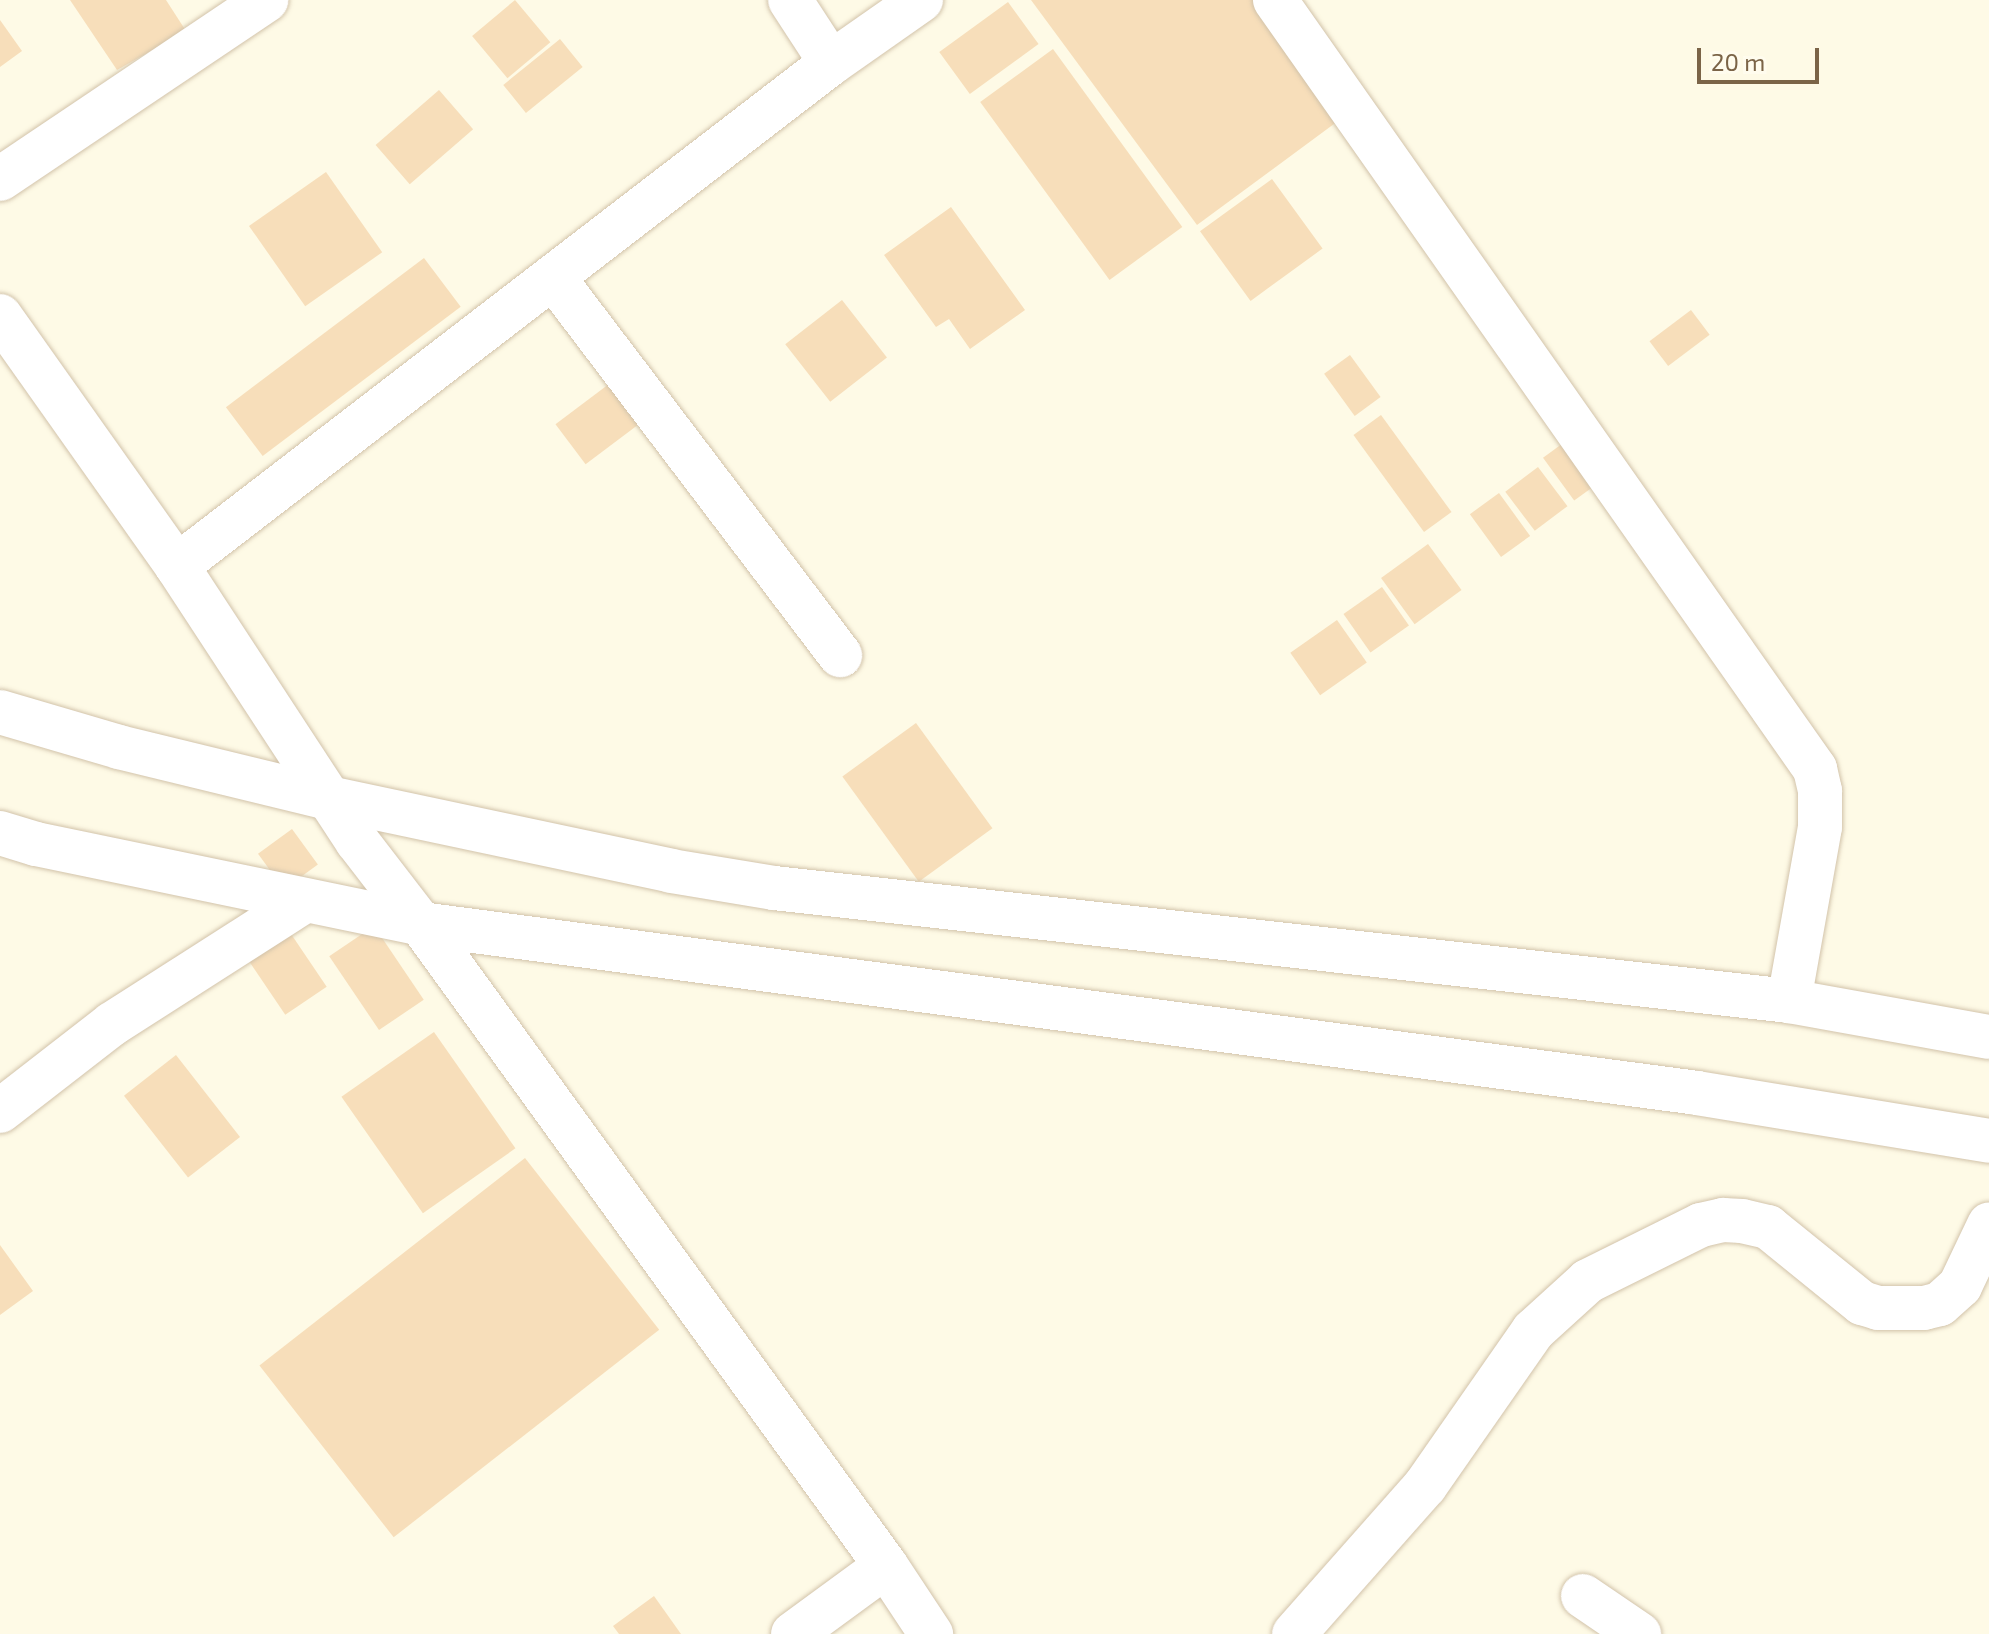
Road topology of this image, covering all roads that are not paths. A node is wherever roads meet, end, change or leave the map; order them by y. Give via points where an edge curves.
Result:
1 (266, 0) edge
2 (790, 0) edge
3 (921, 0) edge
4 (1275, 0) edge
5 (831, 63) junction
6 (0, 179) edge
7 (553, 277) junction
8 (0, 316) edge
9 (177, 566) junction
10 (840, 655) dead end
11 (0, 712) edge
12 (329, 798) junction
13 (0, 833) edge
14 (304, 901) junction
15 (421, 924) junction
16 (1789, 1001) junction
17 (1989, 1037) edge
18 (0, 1111) edge
19 (1989, 1141) edge
20 (1989, 1225) edge
21 (886, 1566) junction
22 (1583, 1596) dead end
23 (793, 1634) edge
24 (931, 1634) edge
25 (1294, 1634) edge
26 (1639, 1634) edge

1 - 6 street
2 - 5 street
3 - 5 street
4 - 16 street via 1815,769 1820,827
5 - 7 street
7 - 9 street
7 - 10 street
8 - 9 street
9 - 12 street
11 - 12 street
12 - 15 street
12 - 16 street via 774,888
13 - 14 street
14 - 15 street
14 - 18 street via 112,1024
15 - 19 street via 1681,1090
15 - 21 street
16 - 17 street
20 - 25 street via 1960,1286 1940,1304 1924,1308 1862,1303 1768,1227 1742,1221 1701,1225 1588,1281 1533,1331 1425,1486
21 - 23 street
21 - 24 street
22 - 26 street

